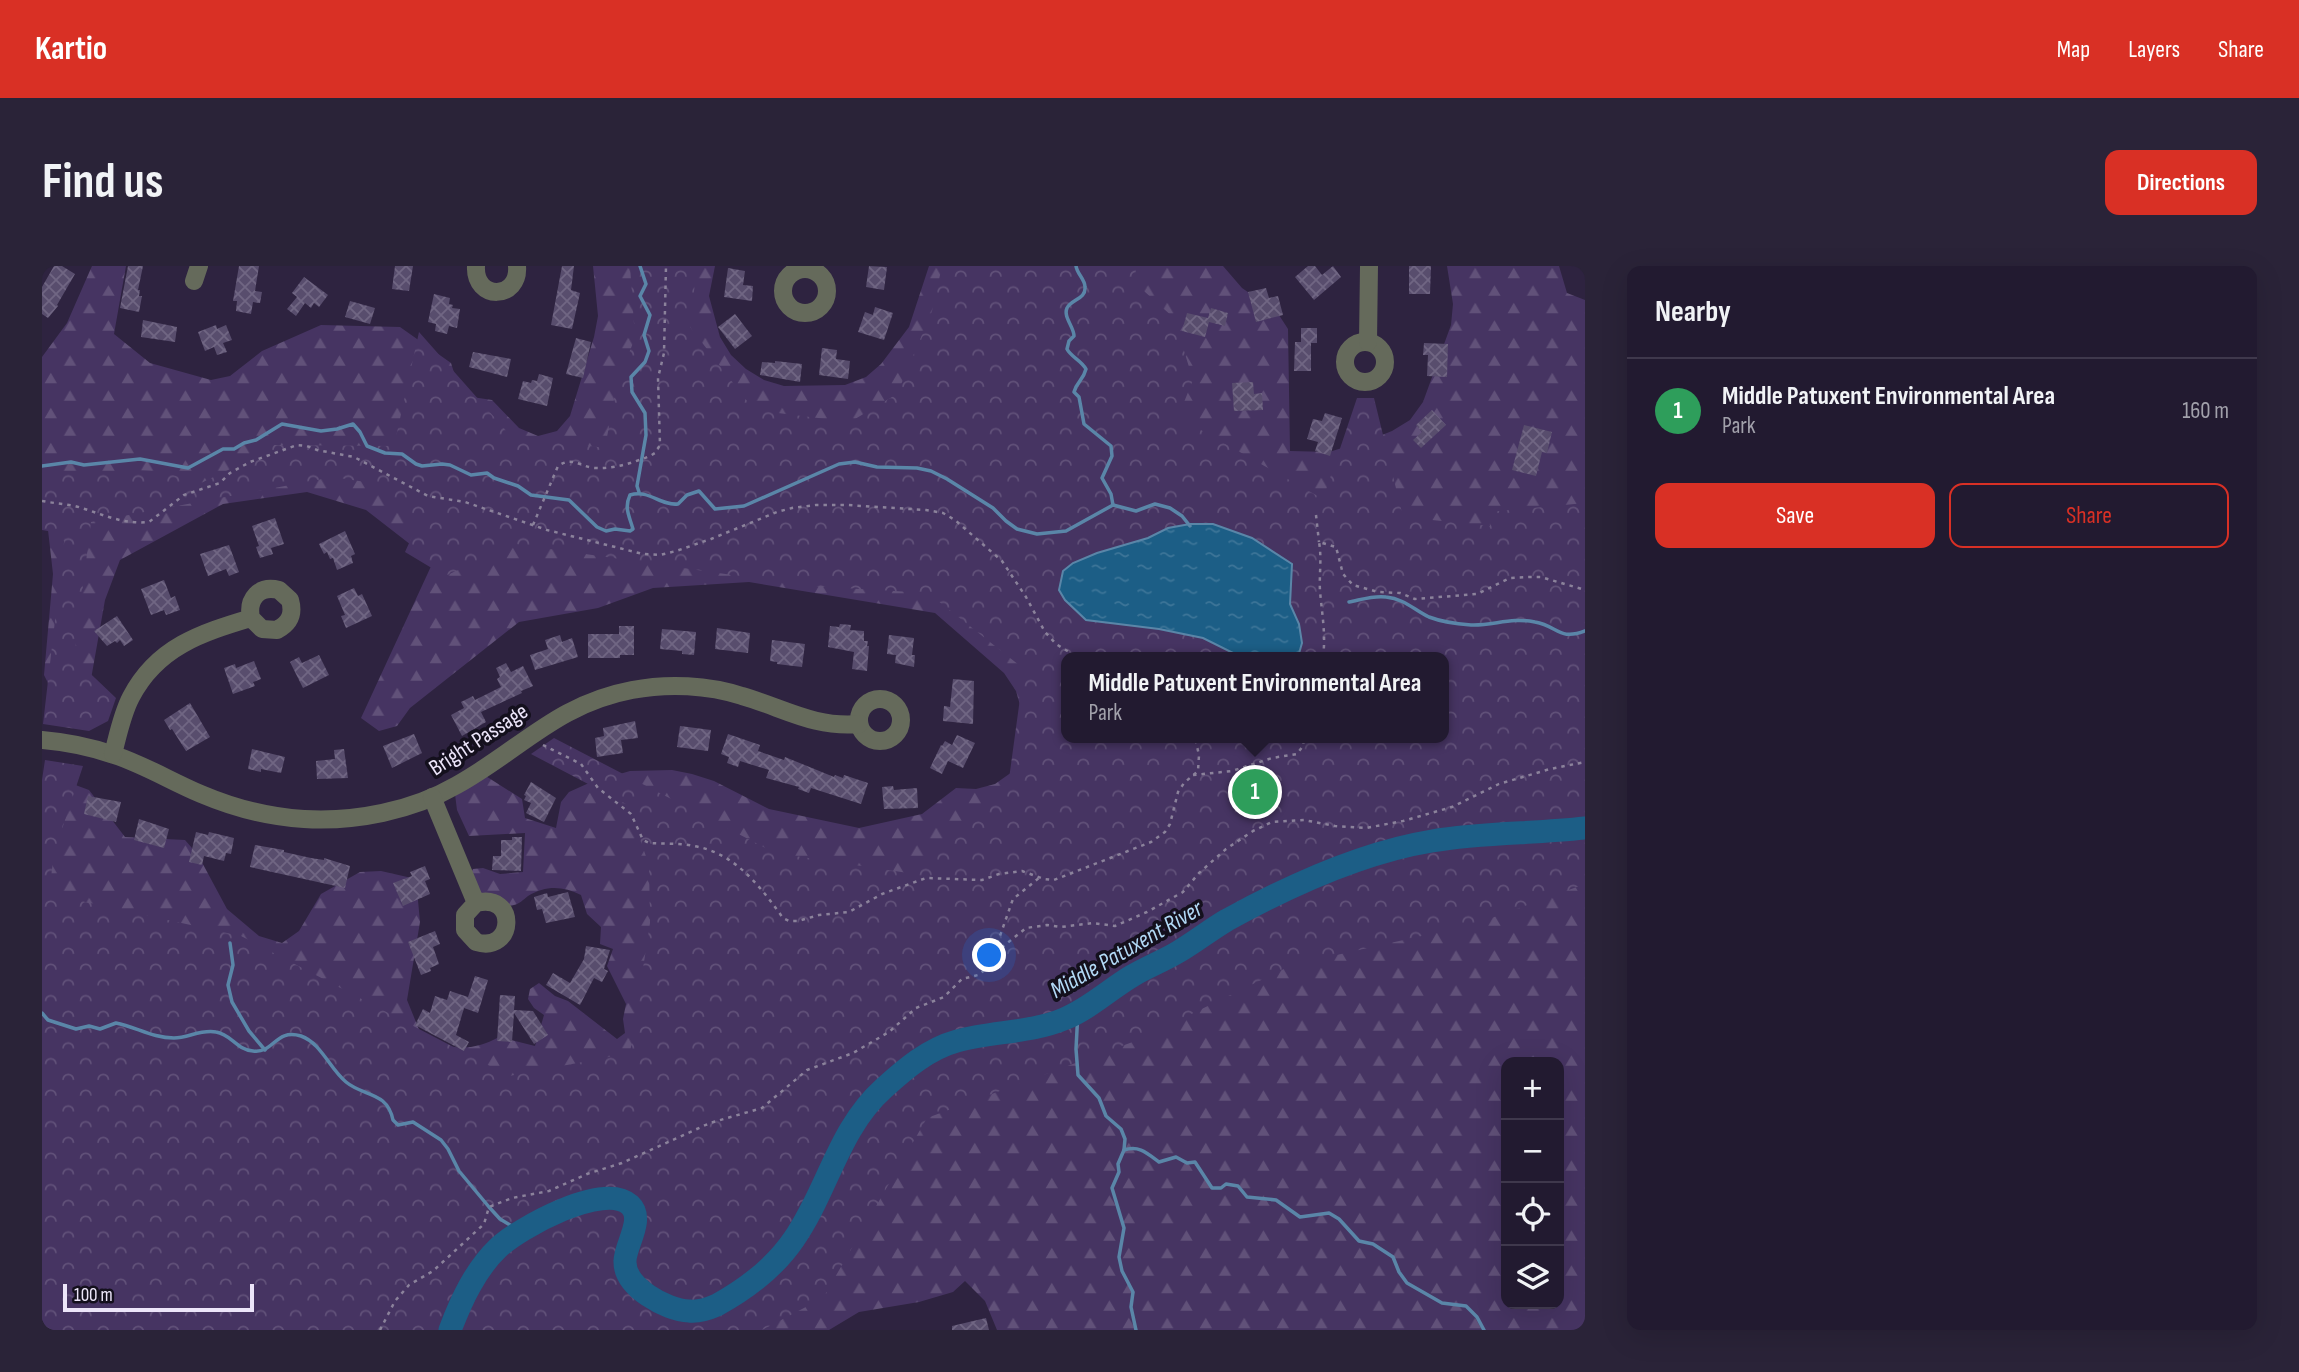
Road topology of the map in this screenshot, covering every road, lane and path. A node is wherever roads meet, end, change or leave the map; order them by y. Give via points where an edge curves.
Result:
1 (476, 266) edge
2 (517, 266) edge
3 (666, 266) edge
4 (1369, 266) edge
5 (796, 268) edge
6 (823, 271) edge
7 (1368, 342) dead end
8 (42, 501) edge
9 (1316, 515) dead end
10 (533, 526) junction
11 (1319, 542) junction
12 (1585, 590) edge
13 (251, 618) dead end
14 (1069, 652) edge
15 (1323, 652) edge
16 (859, 724) dead end
17 (534, 733) junction
18 (42, 740) edge
19 (1196, 743) edge
20 (1303, 743) edge
21 (113, 754) junction
22 (1585, 762) edge
23 (1193, 775) junction
24 (432, 797) junction
25 (1039, 877) junction
26 (476, 903) dead end
27 (994, 954) junction
28 (380, 1330) edge

1 - 2 street via 480,284 498,292 511,286
3 - 10 path via 664,353 658,378 660,445 650,456 610,468 565,461 558,466
4 - 7 street
5 - 6 street
5 - 6 street via 786,279 784,298 804,313 817,310 825,301
8 - 10 path via 124,521 149,522 184,495 220,483 250,462 298,445 354,457 428,496 465,502
9 - 11 path
10 - 14 path via 660,555 793,508 847,505 943,513 1002,561 1045,632
11 - 12 path via 1336,547 1343,574 1353,584 1415,599 1477,594 1510,579 1530,576
11 - 15 path
13 - 21 street via 181,643 164,657 131,697
16 - 17 street, Bright Passage via 824,724 723,691 656,687 590,701
17 - 24 street, Bright Passage via 457,786
17 - 25 path via 549,750 581,764 597,788 631,814 643,841 708,849 753,878 789,921 849,912 926,878 982,880 1022,871
18 - 21 street, Bright Passage
19 - 23 path via 1199,764
20 - 23 path via 1297,754 1232,771
21 - 24 street, Bright Passage via 219,802 284,817 346,819
22 - 27 path via 1499,784 1452,807 1366,828 1304,820 1272,822 1235,843 1183,892 1147,912 1115,926 1026,928
23 - 25 path via 1178,792 1175,814 1165,832 1151,842 1054,880
24 - 26 street
25 - 27 path via 1013,899
27 - 28 path via 989,967 978,975 962,979 944,997 916,1008 853,1054 807,1070 762,1108 710,1123 549,1191 489,1207 484,1224 433,1271 409,1285

